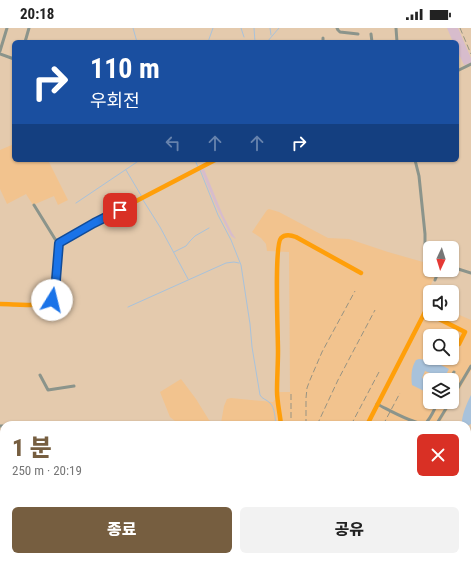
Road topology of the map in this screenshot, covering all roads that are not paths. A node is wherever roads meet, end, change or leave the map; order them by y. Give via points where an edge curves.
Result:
1 (7, 28) edge
2 (29, 28) edge
3 (337, 28) edge
4 (396, 28) edge
5 (358, 34) dead end
6 (372, 34) dead end
7 (26, 40) edge
8 (372, 40) edge
9 (397, 40) edge
10 (0, 51) edge
11 (0, 54) edge
12 (12, 58) edge
13 (471, 64) edge
14 (459, 70) edge
15 (211, 162) edge
16 (416, 162) edge
17 (34, 205) dead end
18 (425, 241) edge
19 (59, 243) junction
20 (459, 269) edge
21 (361, 273) dead end
22 (471, 273) edge
23 (436, 277) edge
24 (435, 280) dead end
25 (0, 304) edge
26 (459, 329) edge
27 (459, 329) edge
28 (459, 344) edge
29 (471, 366) edge
30 (40, 375) dead end
31 (74, 386) dead end
32 (459, 386) edge
33 (377, 404) junction
34 (434, 409) edge
35 (446, 409) edge
36 (281, 421) edge
37 (369, 421) edge
38 (412, 421) edge
39 (427, 421) edge
40 (438, 421) edge

1 - 10 street
2 - 7 street
3 - 5 street via 340,32
4 - 9 street
6 - 8 street
11 - 12 street
13 - 14 street
15 - 19 street
16 - 18 street
17 - 19 street
19 - 25 street via 55,292 52,300 36,304
20 - 22 street
21 - 36 street via 296,237 290,235 281,238 277,288 277,392
23 - 24 street
26 - 28 street via 465,332
27 - 33 street via 424,312
29 - 32 street
30 - 31 street via 48,390
33 - 37 street
33 - 38 street
34 - 39 street
35 - 40 street

